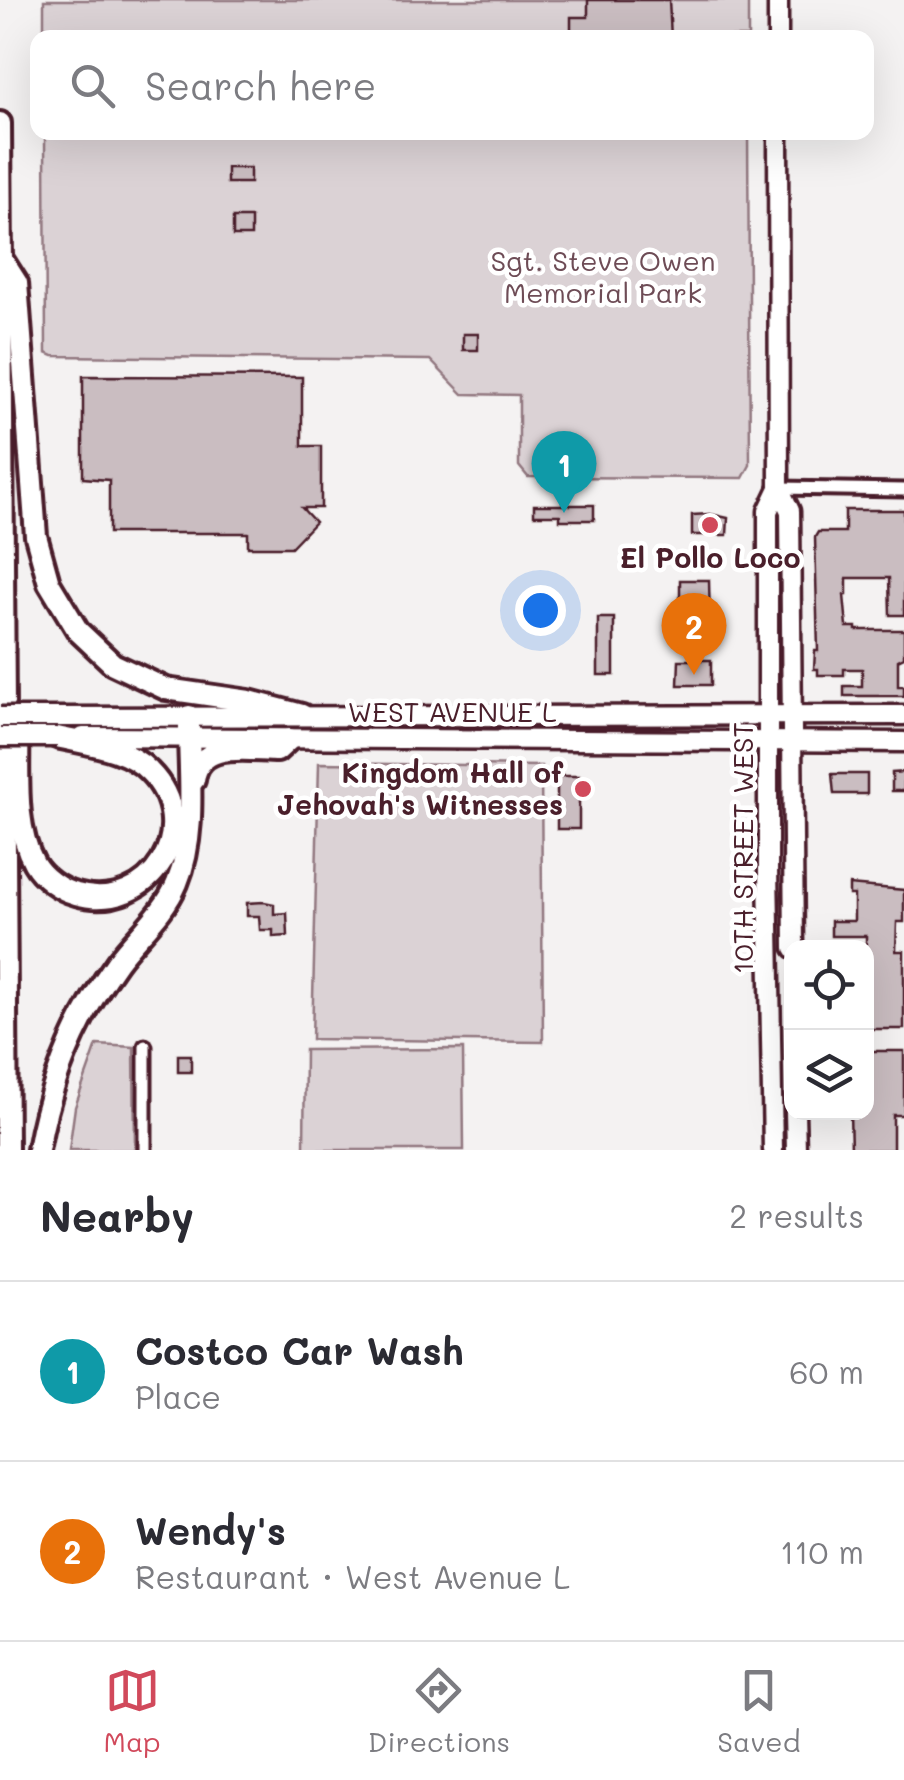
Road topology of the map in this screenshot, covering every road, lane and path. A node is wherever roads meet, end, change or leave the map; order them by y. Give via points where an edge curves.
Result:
1 (778, 0) edge
2 (778, 30) edge
3 (0, 124) edge
4 (778, 140) edge
5 (2, 260) edge
6 (779, 488) junction
7 (904, 490) edge
8 (4, 619) junction
9 (769, 714) junction
10 (792, 714) junction
11 (302, 715) junction
12 (904, 715) edge
13 (189, 716) junction
14 (0, 717) edge
15 (58, 727) junction
16 (0, 737) edge
17 (188, 738) junction
18 (290, 740) junction
19 (769, 742) junction
20 (792, 742) junction
21 (904, 742) edge
22 (188, 801) junction
23 (794, 940) edge
24 (144, 1046) dead end
25 (796, 1120) edge
26 (7, 1150) edge
27 (38, 1150) edge
28 (145, 1150) edge
29 (773, 1150) edge
30 (796, 1150) edge

1 - 2 main road
3 - 5 highway
4 - 6 main road, 10TH STREET WEST
5 - 8 highway
5 - 11 highway via 17,283 36,536 49,583 78,631 113,664 166,689
6 - 7 street
6 - 9 main road, 10TH STREET WEST via 768,511
6 - 10 main road, 10TH STREET WEST via 790,512
8 - 15 highway via 16,681 25,842 36,866 67,892 108,899 127,894 165,856 172,835 164,791 148,769
8 - 26 highway
9 - 10 main road, WEST AVENUE L
9 - 11 main road, WEST AVENUE L
9 - 19 main road, 10TH STREET WEST
10 - 12 main road, WEST AVENUE L
10 - 20 main road, 10TH STREET WEST
11 - 13 main road, WEST AVENUE L
13 - 15 main road, WEST AVENUE L
13 - 17 highway
14 - 15 main road, WEST AVENUE L, bridge
15 - 16 main road, WEST AVENUE L, bridge
15 - 17 main road, WEST AVENUE L
17 - 18 main road, WEST AVENUE L
17 - 22 highway
18 - 19 main road, WEST AVENUE L
18 - 22 highway via 277,751 218,750 203,758
19 - 20 main road, WEST AVENUE L
19 - 29 main road, 10TH STREET WEST
20 - 21 main road, WEST AVENUE L
20 - 23 main road, 10TH STREET WEST
22 - 27 highway via 188,843 178,881 77,1028 60,1064
24 - 28 street
25 - 30 main road

